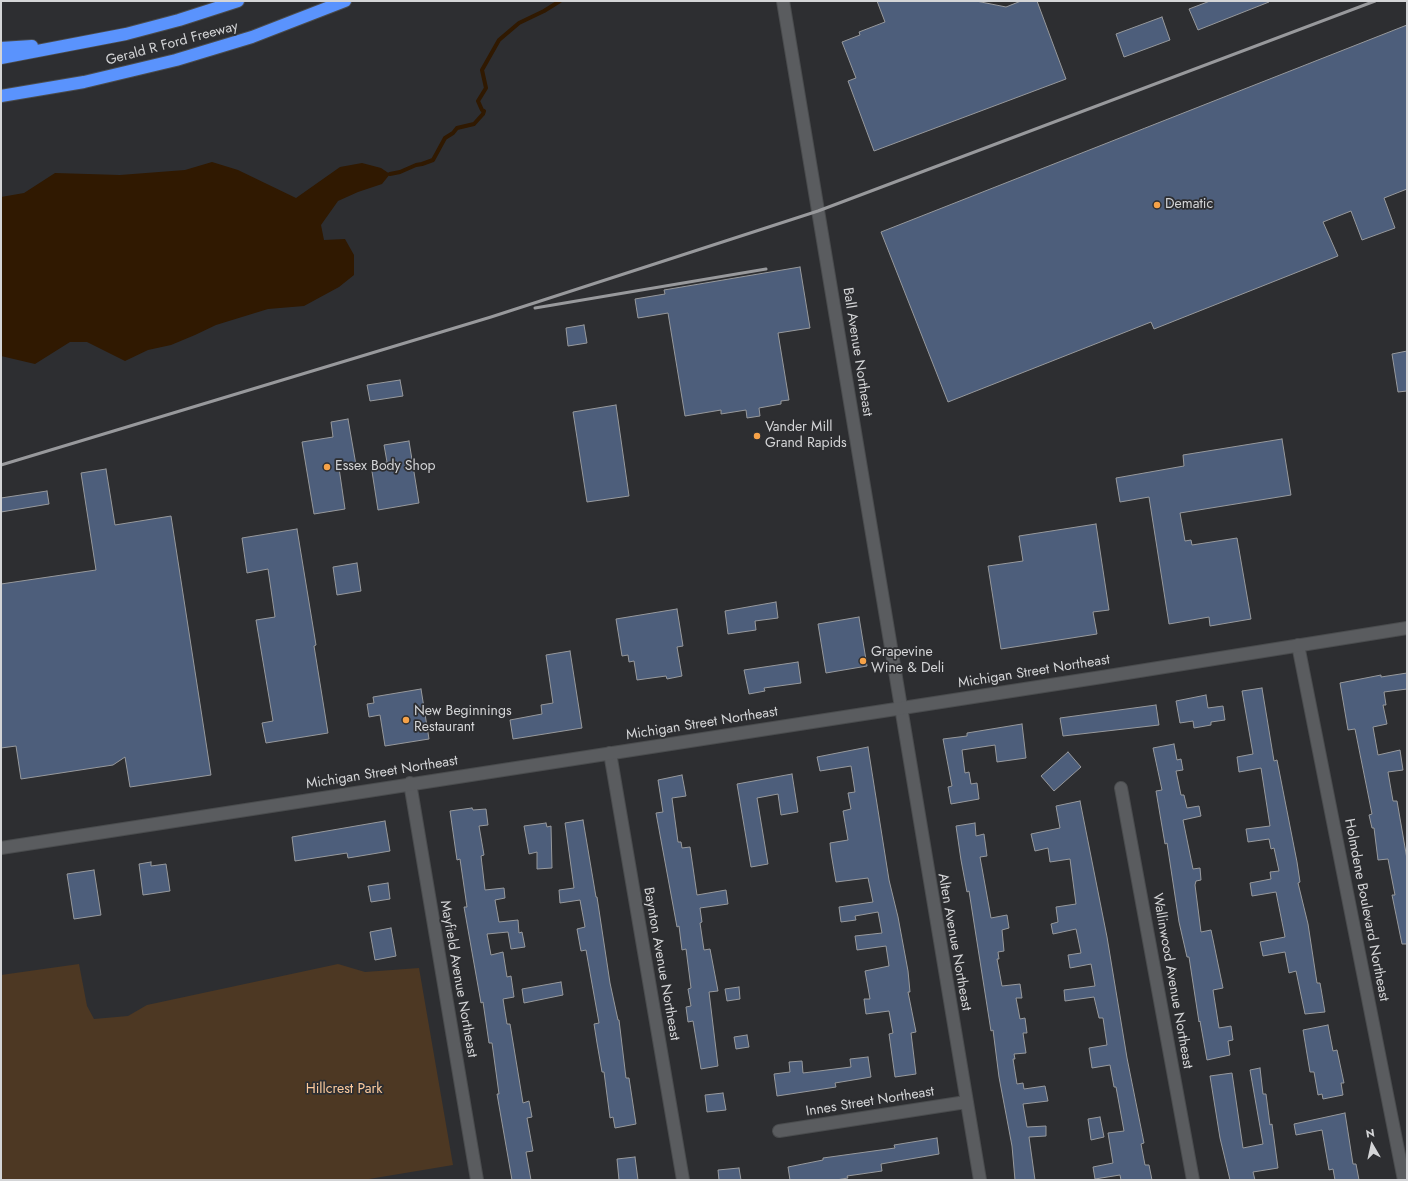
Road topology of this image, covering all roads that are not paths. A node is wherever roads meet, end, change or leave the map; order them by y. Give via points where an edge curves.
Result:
1 (238, 1) edge
2 (345, 1) edge
3 (783, 1) edge
4 (87, 42) junction
5 (1, 48) edge
6 (1, 58) edge
7 (1, 96) edge
8 (1407, 628) edge
9 (1298, 645) junction
10 (900, 708) junction
11 (610, 753) junction
12 (410, 783) junction
13 (1121, 788) dead end
14 (1, 848) edge
15 (966, 1102) junction
16 (779, 1131) dead end
17 (477, 1180) edge
18 (683, 1180) edge
19 (980, 1180) edge
20 (1193, 1180) edge
21 (1404, 1180) edge

1 - 4 highway, Gerald R Ford Freeway via 179,20
2 - 7 highway, Gerald R Ford Freeway via 252,37 176,60 84,82
3 - 10 street, Ball Avenue Northeast
4 - 5 highway
4 - 6 highway, Gerald R Ford Freeway
8 - 9 street, Michigan Street Northeast
9 - 10 street, Michigan Street Northeast
9 - 21 street, Holmdene Boulevard Northeast
10 - 11 street, Michigan Street Northeast
10 - 15 street, Alten Avenue Northeast
11 - 12 street, Michigan Street Northeast
11 - 18 street, Baynton Avenue Northeast
12 - 14 street, Michigan Street Northeast
12 - 17 street, Mayfield Avenue Northeast
13 - 20 street, Wallinwood Avenue Northeast
15 - 16 street, Innes Street Northeast
15 - 19 street, Alten Avenue Northeast

